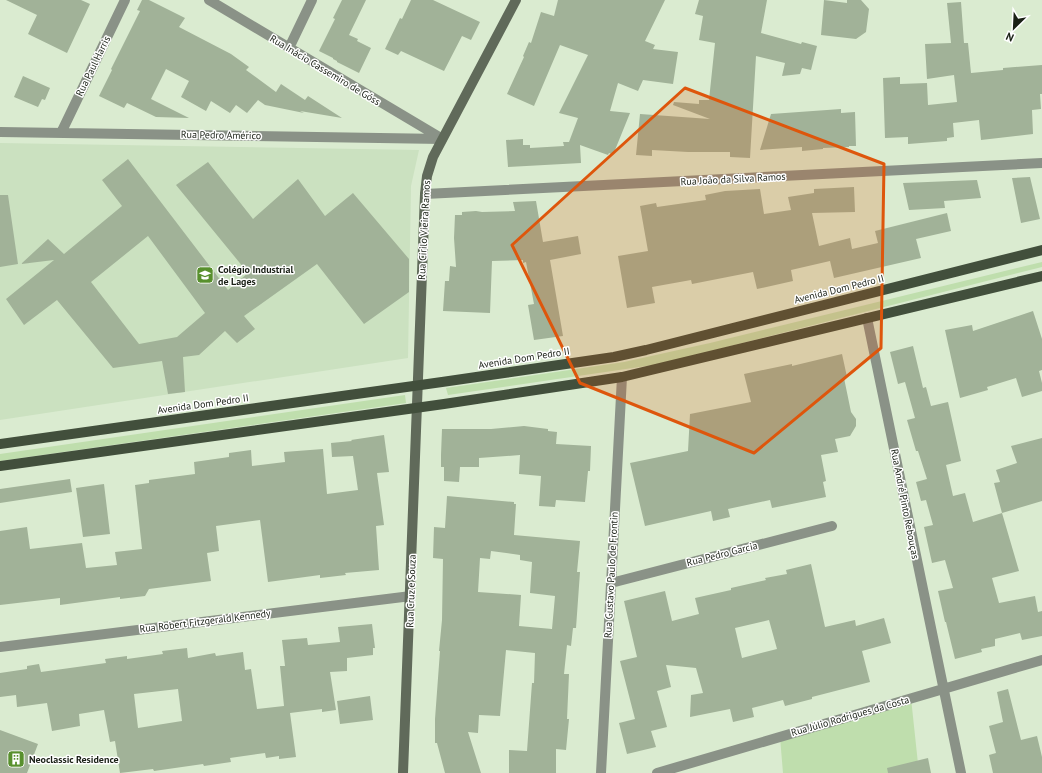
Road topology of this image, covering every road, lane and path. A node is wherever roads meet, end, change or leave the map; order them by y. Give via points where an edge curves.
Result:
1 (125, 0) edge
2 (209, 0) edge
3 (312, 0) edge
4 (516, 0) edge
5 (289, 48) junction
6 (0, 132) edge
7 (60, 133) junction
8 (442, 139) junction
9 (1042, 163) edge
10 (425, 194) junction
11 (1042, 250) edge
12 (1042, 276) edge
13 (867, 318) junction
14 (622, 377) junction
15 (418, 386) junction
16 (417, 408) junction
17 (0, 444) edge
18 (0, 466) edge
19 (832, 526) dead end
20 (611, 583) junction
21 (411, 596) junction
22 (0, 647) edge
23 (1042, 660) edge
24 (943, 689) junction
25 (403, 773) edge
26 (601, 773) edge
27 (657, 773) edge
28 (961, 773) edge

1 - 7 street, Rua Paul Harris
2 - 5 street, Rua Inácio Cassemiro de Góss
3 - 5 street
4 - 8 main road, Rua Cirilo Vieira Ramos
5 - 8 street, Rua Inácio Cassemiro de Góss
6 - 7 street, Rua Pedro Américo
7 - 8 street, Rua Pedro Américo
8 - 10 main road, Rua Cirilo Vieira Ramos via 433,156
9 - 10 street, Rua João da Silva Ramos
10 - 15 main road, Rua Cirilo Vieira Ramos
11 - 15 main road, Avenida Dom Pedro II via 614,357
12 - 13 main road
13 - 14 main road
13 - 24 street, Rua André Pinto Rebouças
14 - 16 main road
14 - 20 street, Rua Gustavo Paulo de Frontin
15 - 16 main road, Rua Cirilo Vieira Ramos
15 - 17 main road, Avenida Dom Pedro II
16 - 18 main road
16 - 21 main road, Rua Cruz e Souza
19 - 20 street, Rua Pedro Garcia
20 - 26 street, Rua Gustavo Paulo de Frontin
21 - 22 street, Rua Robert Fitzgerald Kennedy
21 - 25 main road, Rua Cruz e Souza
23 - 24 street, Rua Júlio Rodrigues da Costa
24 - 27 street, Rua Júlio Rodrigues da Costa
24 - 28 street, Rua André Pinto Rebouças

